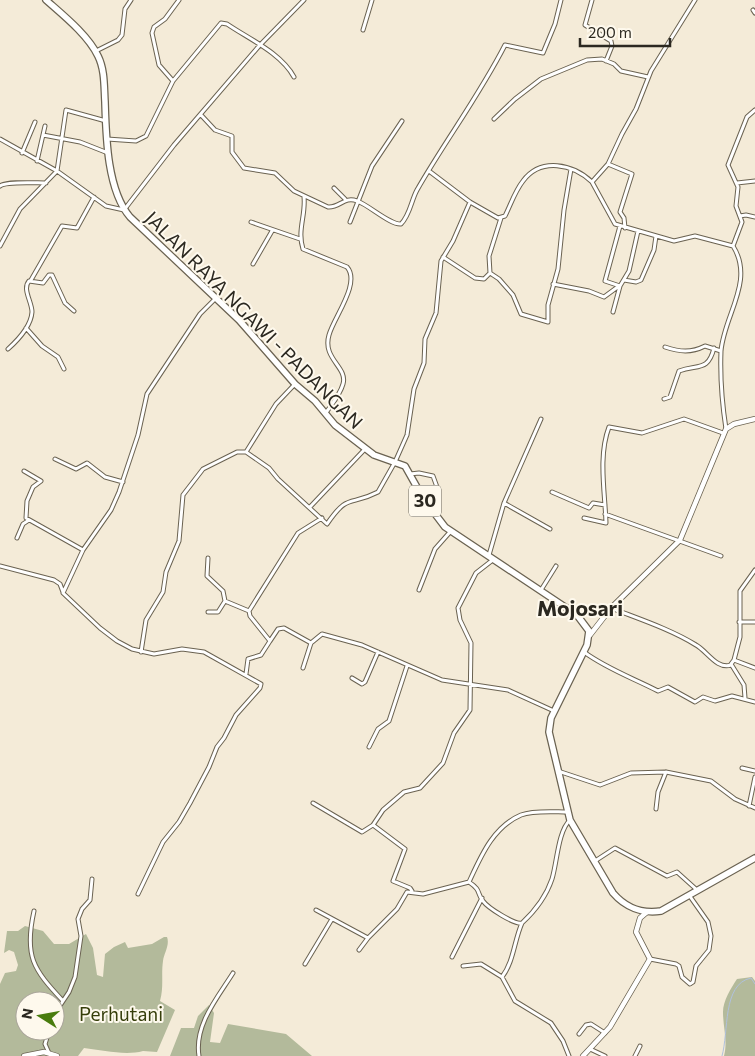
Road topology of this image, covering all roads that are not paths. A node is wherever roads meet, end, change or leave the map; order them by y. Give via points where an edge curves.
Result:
1 (46, 0) edge
2 (131, 0) edge
3 (179, 0) edge
4 (304, 0) edge
5 (372, 0) edge
6 (561, 0) edge
7 (592, 0) edge
8 (695, 0) edge
9 (363, 30) dead end
10 (259, 46) junction
11 (96, 52) junction
12 (606, 61) junction
13 (294, 77) dead end
14 (648, 77) junction
15 (173, 81) junction
16 (755, 110) edge
17 (201, 115) junction
18 (494, 119) dead end
19 (106, 121) junction
20 (402, 121) dead end
21 (35, 122) dead end
22 (45, 126) dead end
23 (42, 135) junction
24 (62, 138) junction
25 (0, 139) edge
26 (107, 139) junction
27 (22, 153) junction
28 (108, 153) junction
29 (37, 161) junction
30 (608, 164) junction
31 (572, 169) junction
32 (57, 171) junction
33 (429, 171) junction
34 (755, 181) edge
35 (592, 182) junction
36 (46, 183) junction
37 (737, 183) junction
38 (0, 186) edge
39 (334, 188) dead end
40 (94, 197) junction
41 (304, 197) junction
42 (345, 200) junction
43 (359, 201) junction
44 (470, 202) junction
45 (124, 210) junction
46 (740, 216) junction
47 (755, 217) edge
48 (501, 218) junction
49 (251, 222) dead end
50 (350, 222) dead end
51 (620, 226) junction
52 (625, 228) junction
53 (272, 231) junction
54 (638, 231) junction
55 (656, 236) junction
56 (300, 239) junction
57 (0, 246) edge
58 (733, 246) junction
59 (443, 257) junction
60 (253, 264) dead end
61 (490, 273) junction
62 (31, 280) junction
63 (623, 280) junction
64 (553, 284) junction
65 (620, 286) junction
66 (216, 298) junction
67 (74, 311) dead end
68 (612, 312) dead end
69 (26, 327) junction
70 (665, 347) dead end
71 (714, 348) junction
72 (8, 349) dead end
73 (721, 350) junction
74 (64, 369) dead end
75 (295, 384) junction
76 (664, 399) dead end
77 (325, 414) junction
78 (755, 419) edge
79 (541, 420) dead end
80 (724, 431) junction
81 (365, 449) junction
82 (246, 452) junction
83 (55, 459) dead end
84 (395, 462) junction
85 (24, 471) dead end
86 (410, 474) junction
87 (123, 482) junction
88 (437, 487) dead end
89 (552, 492) dead end
90 (504, 503) junction
91 (605, 505) junction
92 (310, 507) junction
93 (605, 514) junction
94 (322, 518) junction
95 (584, 518) dead end
96 (28, 520) junction
97 (550, 529) dead end
98 (450, 532) junction
99 (17, 538) dead end
100 (680, 540) junction
101 (83, 550) junction
102 (721, 556) dead end
103 (492, 557) junction
104 (208, 558) dead end
105 (0, 566) edge
106 (556, 566) dead end
107 (755, 570) edge
108 (419, 590) dead end
109 (541, 591) junction
110 (63, 593) junction
111 (226, 602) junction
112 (611, 608) junction
113 (249, 611) junction
114 (208, 612) dead end
115 (739, 622) junction
116 (755, 622) edge
117 (590, 635) junction
118 (270, 642) junction
119 (311, 643) junction
120 (141, 652) junction
121 (378, 652) junction
122 (584, 652) junction
123 (734, 660) junction
124 (731, 665) junction
125 (407, 666) junction
126 (303, 668) dead end
127 (755, 668) edge
128 (246, 674) junction
129 (352, 678) dead end
130 (469, 686) junction
131 (745, 698) junction
132 (755, 702) edge
133 (554, 711) junction
134 (369, 747) dead end
135 (742, 768) dead end
136 (558, 770) junction
137 (755, 771) edge
138 (666, 772) junction
139 (755, 777) edge
140 (313, 803) dead end
141 (749, 806) junction
142 (755, 808) edge
143 (656, 809) dead end
144 (568, 812) junction
145 (570, 820) junction
146 (373, 825) junction
147 (755, 858) edge
148 (594, 861) junction
149 (92, 880) dead end
150 (469, 882) junction
151 (697, 890) junction
152 (412, 892) junction
153 (138, 894) dead end
154 (689, 895) junction
155 (482, 898) junction
156 (316, 910) dead end
157 (34, 911) dead end
158 (646, 912) junction
159 (332, 919) junction
160 (522, 923) junction
161 (368, 938) junction
162 (359, 950) dead end
163 (452, 957) dead end
164 (650, 959) junction
165 (305, 964) dead end
166 (463, 966) dead end
167 (233, 973) dead end
168 (502, 976) junction
169 (54, 991) edge
170 (65, 998) edge
171 (605, 1033) junction
172 (579, 1034) dead end
173 (46, 1041) edge
174 (640, 1046) dead end
175 (590, 1049) junction
176 (49, 1053) junction
177 (24, 1056) edge
178 (57, 1056) edge
179 (199, 1056) edge
180 (569, 1056) edge
181 (583, 1056) edge
182 (605, 1056) edge
183 (635, 1056) edge

1 - 11 highway, JALAN RAYA NGAWI - PADANGAN / 30
2 - 11 street via 124,10 125,21 120,38
3 - 15 street via 152,33 159,65
4 - 10 street
5 - 9 street
6 - 33 street via 544,51 504,45 488,78
7 - 12 street via 584,26 611,41
8 - 14 street
10 - 13 street via 287,66
10 - 15 street via 221,23
10 - 17 street
11 - 19 highway, JALAN RAYA NGAWI - PADANGAN / 30 via 103,72
12 - 14 street via 621,71
12 - 18 street via 587,60 542,79
14 - 30 street
15 - 26 street via 144,138 136,141
16 - 37 street via 747,117 728,163
17 - 41 street via 216,130 232,136 232,152 244,168 275,174
17 - 45 street
19 - 24 street via 67,109
19 - 26 highway, JALAN RAYA NGAWI - PADANGAN / 30
20 - 43 street via 374,161
21 - 27 street
22 - 23 street
23 - 24 street
23 - 29 street
24 - 28 street
24 - 32 street
25 - 27 street
26 - 28 highway, JALAN RAYA NGAWI - PADANGAN / 30
27 - 29 street
28 - 45 highway, JALAN RAYA NGAWI - PADANGAN / 30
29 - 32 street
30 - 35 street
30 - 52 street via 632,174 620,212
31 - 35 street
31 - 48 street via 555,164 532,172 523,180
31 - 64 street
32 - 36 street
32 - 40 street
33 - 43 street via 401,224 393,223
33 - 44 street
34 - 37 street
35 - 51 street via 612,221
36 - 38 street via 7,182
36 - 57 street via 20,209
37 - 46 street via 736,206
39 - 42 street
40 - 45 street via 106,206
40 - 62 street via 77,228 62,226
41 - 42 street via 331,208
41 - 56 street
42 - 43 street
43 - 50 street
44 - 48 street via 491,216
44 - 59 street
45 - 66 highway, JALAN RAYA NGAWI - PADANGAN / 30
46 - 47 street
46 - 58 street via 742,224
48 - 61 street via 489,256
49 - 53 street
51 - 52 street
51 - 65 street via 605,279 607,283
52 - 54 street
53 - 56 street
53 - 60 street
54 - 55 street
54 - 63 street via 629,271
55 - 58 street via 677,241 697,236
55 - 63 street via 654,250 641,280
56 - 77 street via 306,252 351,271 350,289 331,330 327,347 344,377 343,384
58 - 73 street via 739,260 740,281
59 - 61 street via 477,279 484,279
59 - 84 street via 435,317 425,339 424,363 414,389 408,432
61 - 64 street via 513,295 520,314 546,323 549,321 548,305
62 - 67 street via 43,283 52,275 65,303
62 - 69 street via 26,285 32,311
63 - 65 street
64 - 65 street via 604,297
65 - 68 street
66 - 75 highway, JALAN RAYA NGAWI - PADANGAN / 30
66 - 87 street via 200,314 148,394
69 - 72 street
69 - 74 street via 42,346 58,357
70 - 71 street via 682,351 705,346
71 - 73 street
71 - 76 street via 707,364 678,371 670,397
73 - 80 street
75 - 77 highway, JALAN RAYA NGAWI - PADANGAN / 30
75 - 82 street via 276,404
77 - 81 highway, JALAN RAYA NGAWI - PADANGAN / 30
78 - 80 street via 734,424
79 - 90 street
80 - 91 street via 684,419 642,432 609,427 605,444
80 - 100 street
81 - 84 highway, JALAN RAYA NGAWI - PADANGAN / 30
81 - 92 street
82 - 92 street via 269,468
82 - 120 street via 237,452 203,469 183,495 179,541 166,572 163,592 146,620
83 - 87 street via 76,469 88,463 105,477
84 - 86 highway, JALAN RAYA NGAWI - PADANGAN / 30 via 405,466
84 - 94 street via 378,492 344,502 328,524
85 - 96 street via 41,481 33,487 27,501
86 - 88 street via 433,476
86 - 98 highway, JALAN RAYA NGAWI - PADANGAN / 30 via 423,498
87 - 101 street via 110,510
89 - 91 street via 589,508 593,503
90 - 97 street
90 - 103 street
91 - 93 street
92 - 94 street
93 - 95 street via 605,524
93 - 100 street
94 - 113 street via 298,533
96 - 99 street
96 - 101 street
98 - 103 highway, JALAN RAYA NGAWI - PADANGAN / 30
98 - 108 street via 435,548
100 - 102 street
100 - 112 street
101 - 110 street
103 - 109 highway, JALAN RAYA NGAWI - PADANGAN / 30
103 - 130 street via 476,573 459,604 460,620 471,643
104 - 111 street via 207,576 223,591
105 - 110 street via 54,580
106 - 109 street
107 - 115 street via 740,591
109 - 117 highway, JALAN RAYA NGAWI - PADANGAN / 30 via 580,618
110 - 120 street via 112,638
111 - 113 street
111 - 114 street via 217,612
112 - 117 street
112 - 124 street via 659,626 697,645 711,660
113 - 118 street
115 - 116 street
115 - 123 street via 740,637
117 - 122 highway
118 - 119 street via 282,628
118 - 128 street via 261,655 248,659
119 - 121 street via 322,634
119 - 126 street
120 - 128 street via 159,654 182,649 204,652
121 - 125 street
121 - 129 street via 365,682 362,684
122 - 131 street via 604,667 658,690 668,687 695,702 703,697 715,701 732,696
122 - 133 highway
123 - 124 street
123 - 127 street
124 - 131 street via 744,685
125 - 130 street via 442,680
125 - 134 street via 389,721 378,729
128 - 153 street via 260,682 260,688 236,716 217,746 180,822 163,842
130 - 133 street via 508,690
130 - 146 street via 470,708 454,733 444,763 420,788 404,792 383,810
131 - 132 street
133 - 136 highway via 549,727
135 - 137 street
136 - 138 street via 600,785 631,773
136 - 144 highway
138 - 141 street via 711,781
138 - 143 street via 658,792
139 - 141 street
140 - 146 street via 360,831 366,832
141 - 142 street
144 - 145 highway
144 - 150 street via 521,815 502,827 486,847
145 - 148 highway
145 - 160 street via 564,828 552,879 542,900
146 - 152 street via 405,848 393,881
147 - 151 highway
148 - 151 street via 616,848 667,876 677,872
148 - 158 highway via 618,898 628,906
149 - 170 street via 90,900 78,919 81,936 77,969
150 - 152 street via 424,894
150 - 155 street via 479,890
151 - 154 highway
152 - 161 street via 405,894 397,909
154 - 158 highway via 665,909
154 - 164 street via 708,922 711,936 709,950 696,966 693,982 685,981 676,964
155 - 160 street via 514,923
155 - 163 street
156 - 159 street
157 - 169 street via 28,941 30,953
158 - 164 street via 636,930
159 - 161 street
159 - 165 street
160 - 168 street via 514,942 511,964
161 - 162 street
164 - 171 street
166 - 168 street via 480,964
167 - 179 street via 210,1008 198,1042
168 - 180 street via 515,1001 551,1023
171 - 172 street via 591,1024
171 - 175 street
173 - 176 street
174 - 183 street
175 - 181 street
175 - 182 street
176 - 177 street
176 - 178 street

